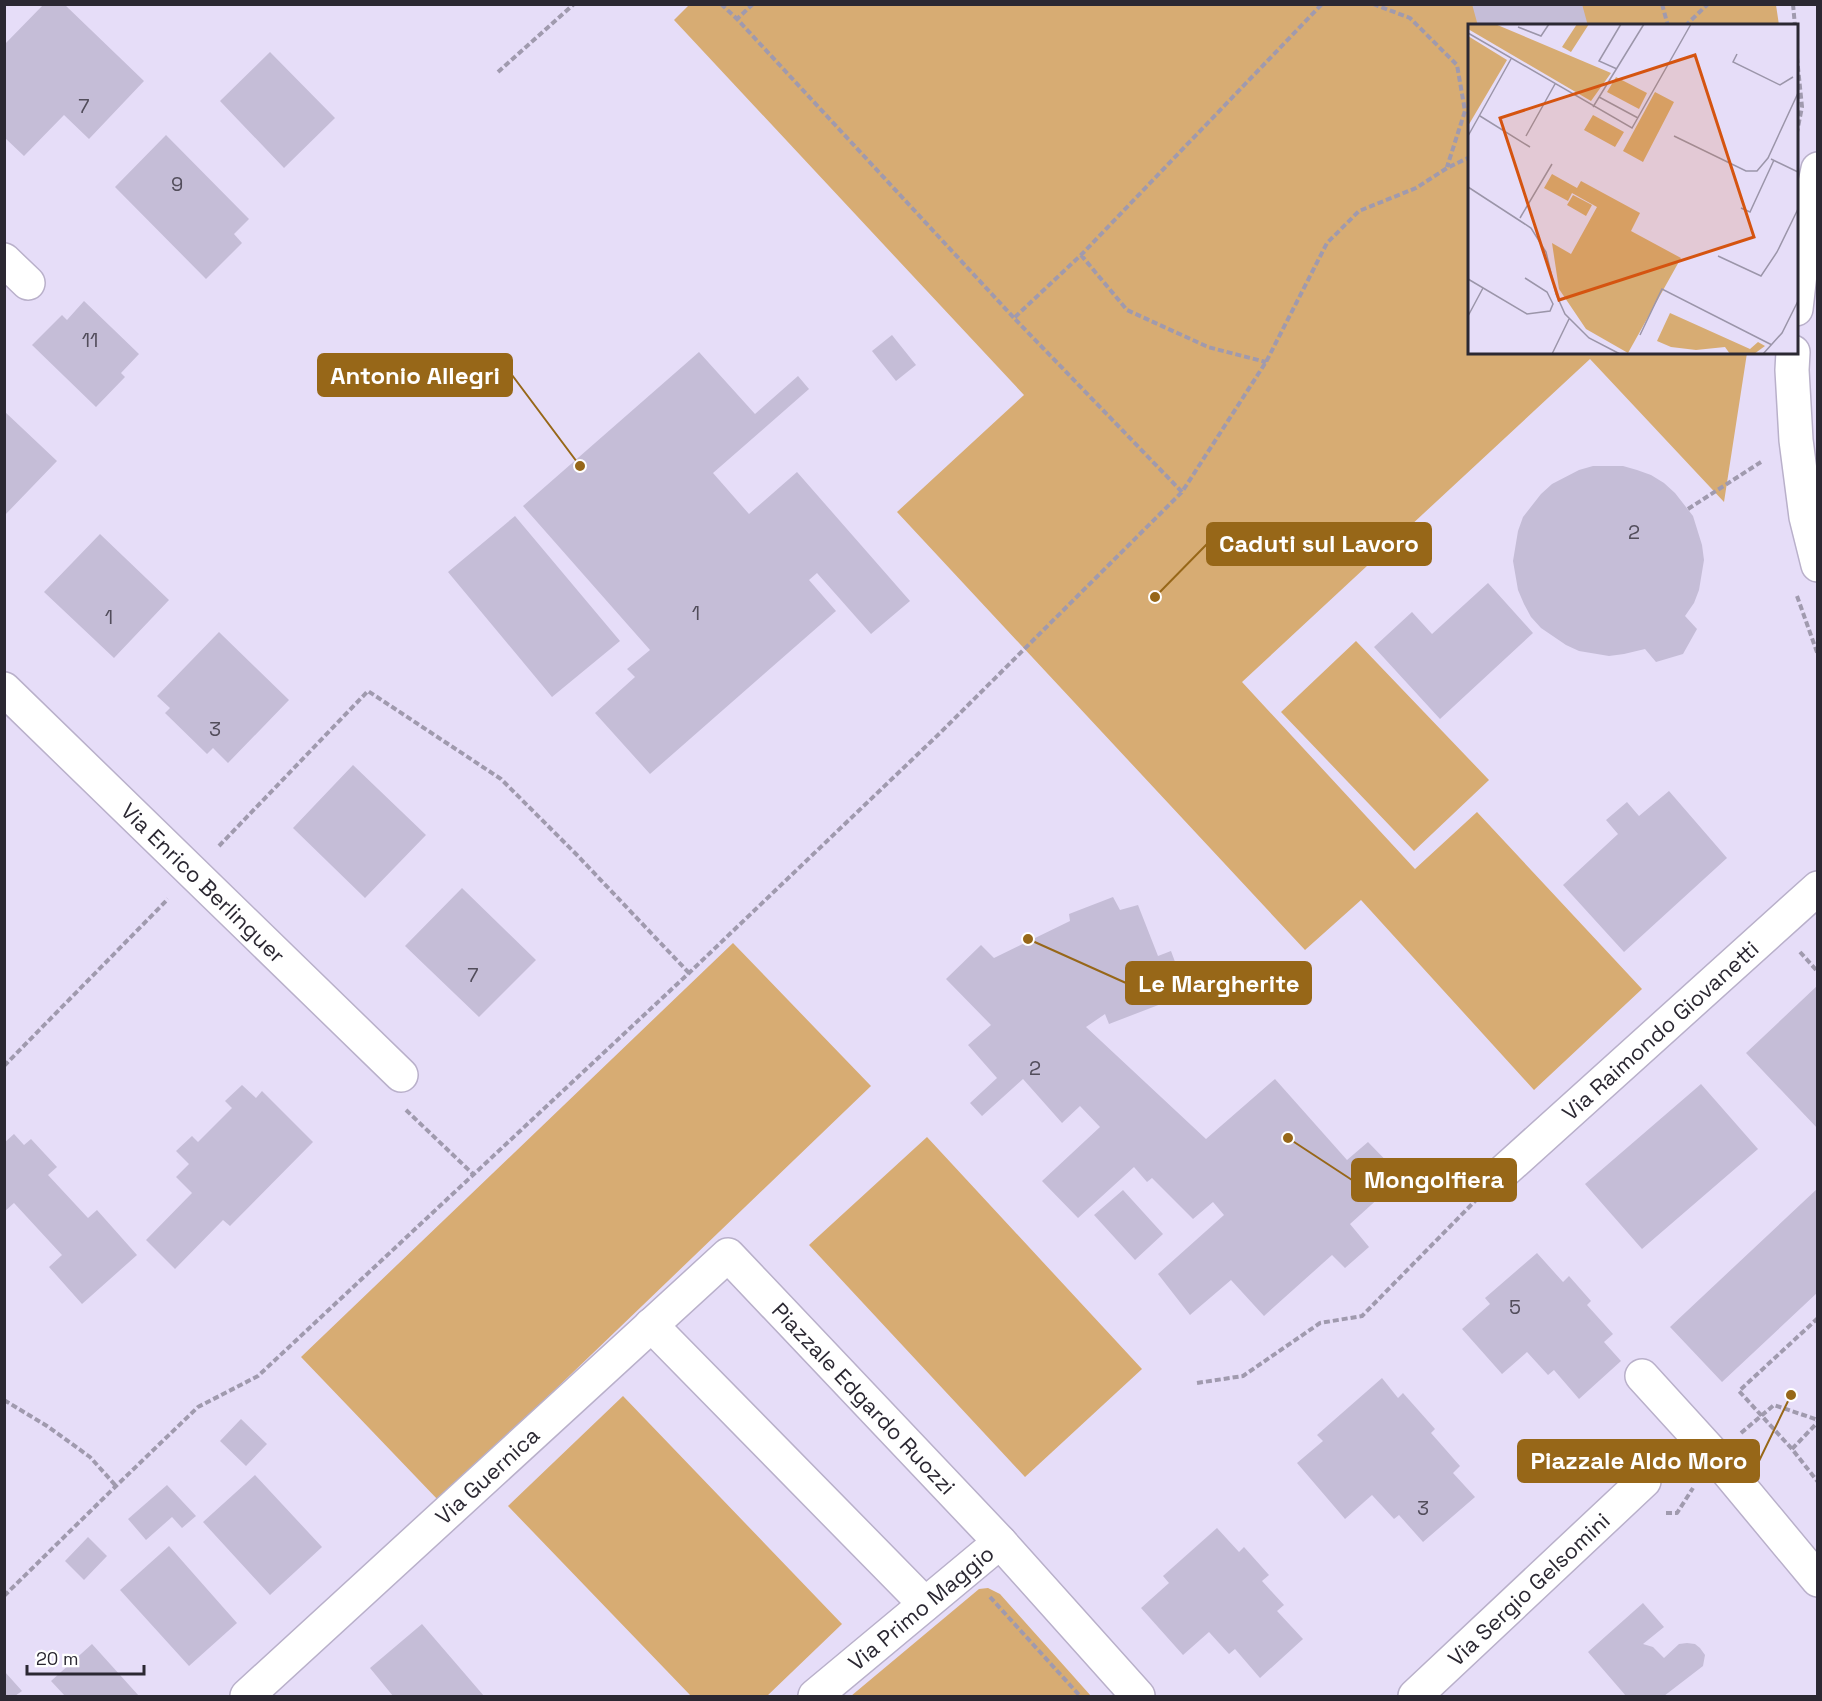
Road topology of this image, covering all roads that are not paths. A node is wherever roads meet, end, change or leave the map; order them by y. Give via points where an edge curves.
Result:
1 (1818, 169) edge
2 (4, 260) edge
3 (28, 283) dead end
4 (1798, 299) edge
5 (1793, 354) edge
6 (1818, 566) edge
7 (4, 689) edge
8 (1818, 888) edge
9 (400, 1075) road end
10 (1503, 1173) road end
11 (728, 1255) joint
12 (651, 1325) junction
13 (1642, 1376) dead end
14 (1644, 1481) dead end
15 (1000, 1542) junction
16 (1818, 1580) edge
17 (925, 1604) junction
18 (247, 1696) edge
19 (816, 1696) edge
20 (1138, 1696) edge
21 (1415, 1696) edge

1 - 4 street via 1805,230
2 - 3 street
5 - 6 street via 1796,440 1806,517
7 - 9 street, Via Enrico Berlinguer
8 - 10 street, Via Raimondo Giovanetti
11 - 12 street, Via Guernica
11 - 15 street, Piazzale Edgardo Ruozzi
12 - 17 street
12 - 18 street, Via Guernica
13 - 16 street
14 - 21 street, Via Sergio Gelsomini
15 - 17 street, Via Primo Maggio
15 - 20 street
17 - 19 street, Via Primo Maggio

